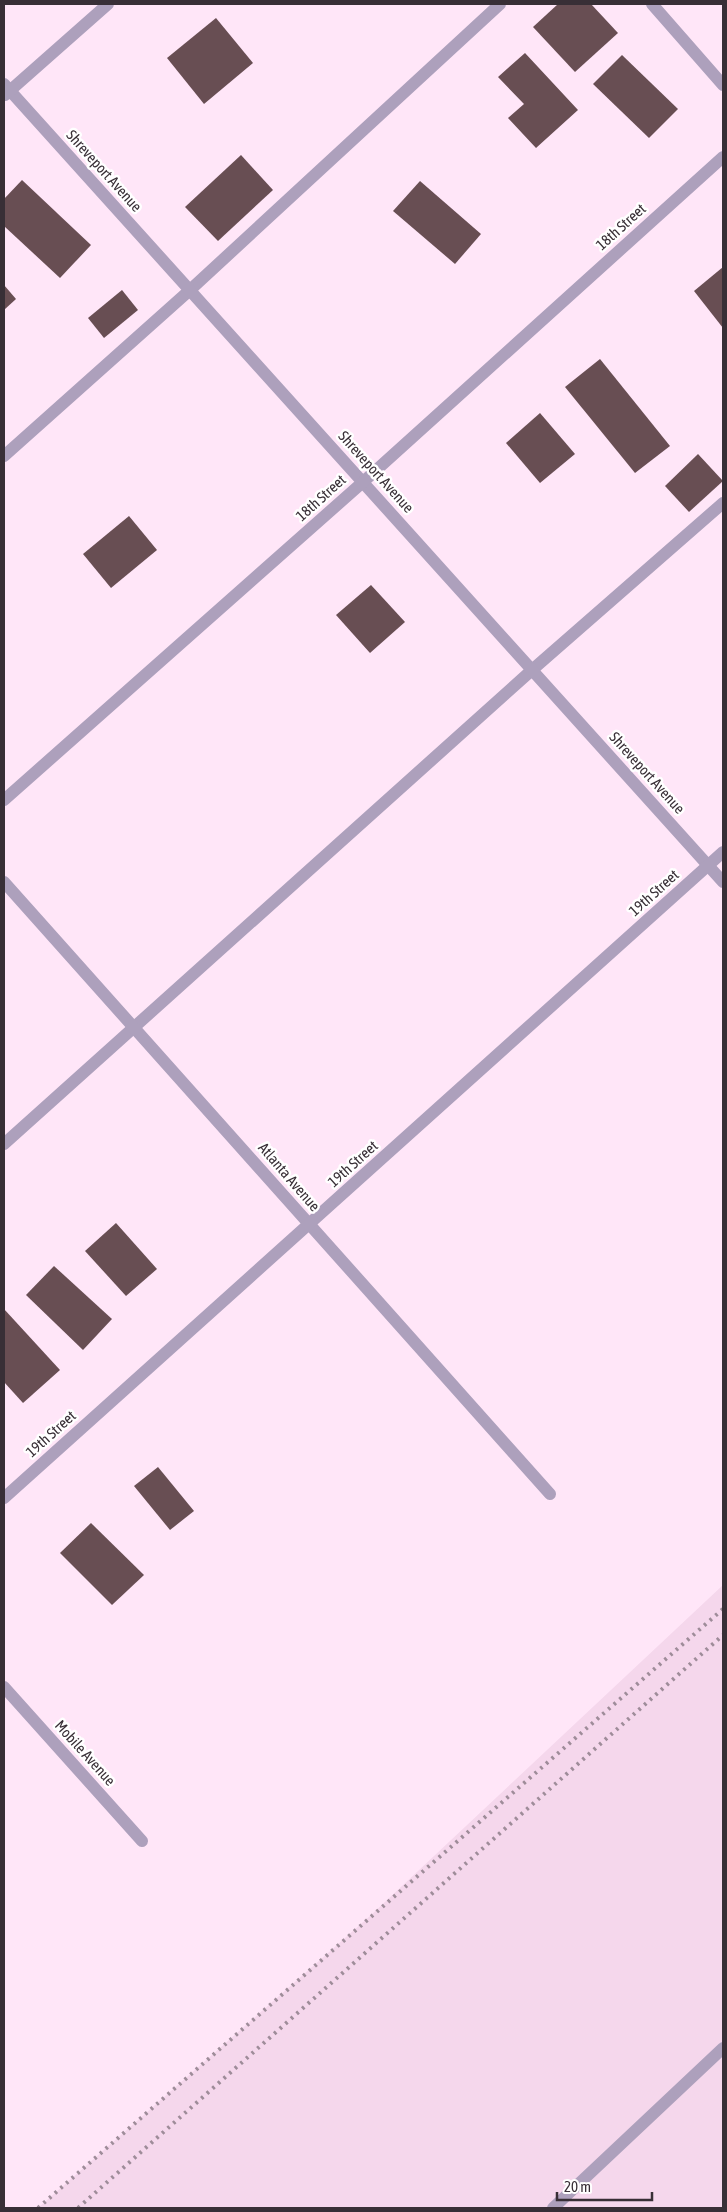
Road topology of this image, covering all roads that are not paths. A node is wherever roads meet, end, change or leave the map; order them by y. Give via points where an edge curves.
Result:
1 (108, 4) edge
2 (500, 4) edge
3 (652, 4) edge
4 (723, 85) edge
5 (6, 91) edge
6 (723, 157) edge
7 (190, 290) junction
8 (4, 456) edge
9 (363, 482) junction
10 (723, 504) edge
11 (532, 670) junction
12 (4, 800) edge
13 (723, 852) edge
14 (709, 865) junction
15 (4, 882) edge
16 (723, 882) edge
17 (135, 1026) junction
18 (4, 1144) edge
19 (309, 1225) junction
20 (550, 1494) dead end
21 (4, 1498) edge
22 (4, 1687) edge
23 (142, 1841) dead end
24 (723, 2048) edge
25 (553, 2208) edge

1 - 5 street
2 - 7 street
3 - 4 street
5 - 7 street, Shreveport Avenue
6 - 9 street, 18th Street
7 - 8 street
7 - 9 street, Shreveport Avenue
9 - 11 street, Shreveport Avenue
9 - 12 street, 18th Street
10 - 11 street
11 - 14 street, Shreveport Avenue
11 - 17 street
13 - 14 street, 19th Street
14 - 16 street, Shreveport Avenue
14 - 19 street, 19th Street
15 - 17 street, Atlanta Avenue
17 - 18 street
17 - 19 street, Atlanta Avenue
19 - 20 street, Atlanta Avenue
19 - 21 street, 19th Street
22 - 23 street, Mobile Avenue
24 - 25 street

